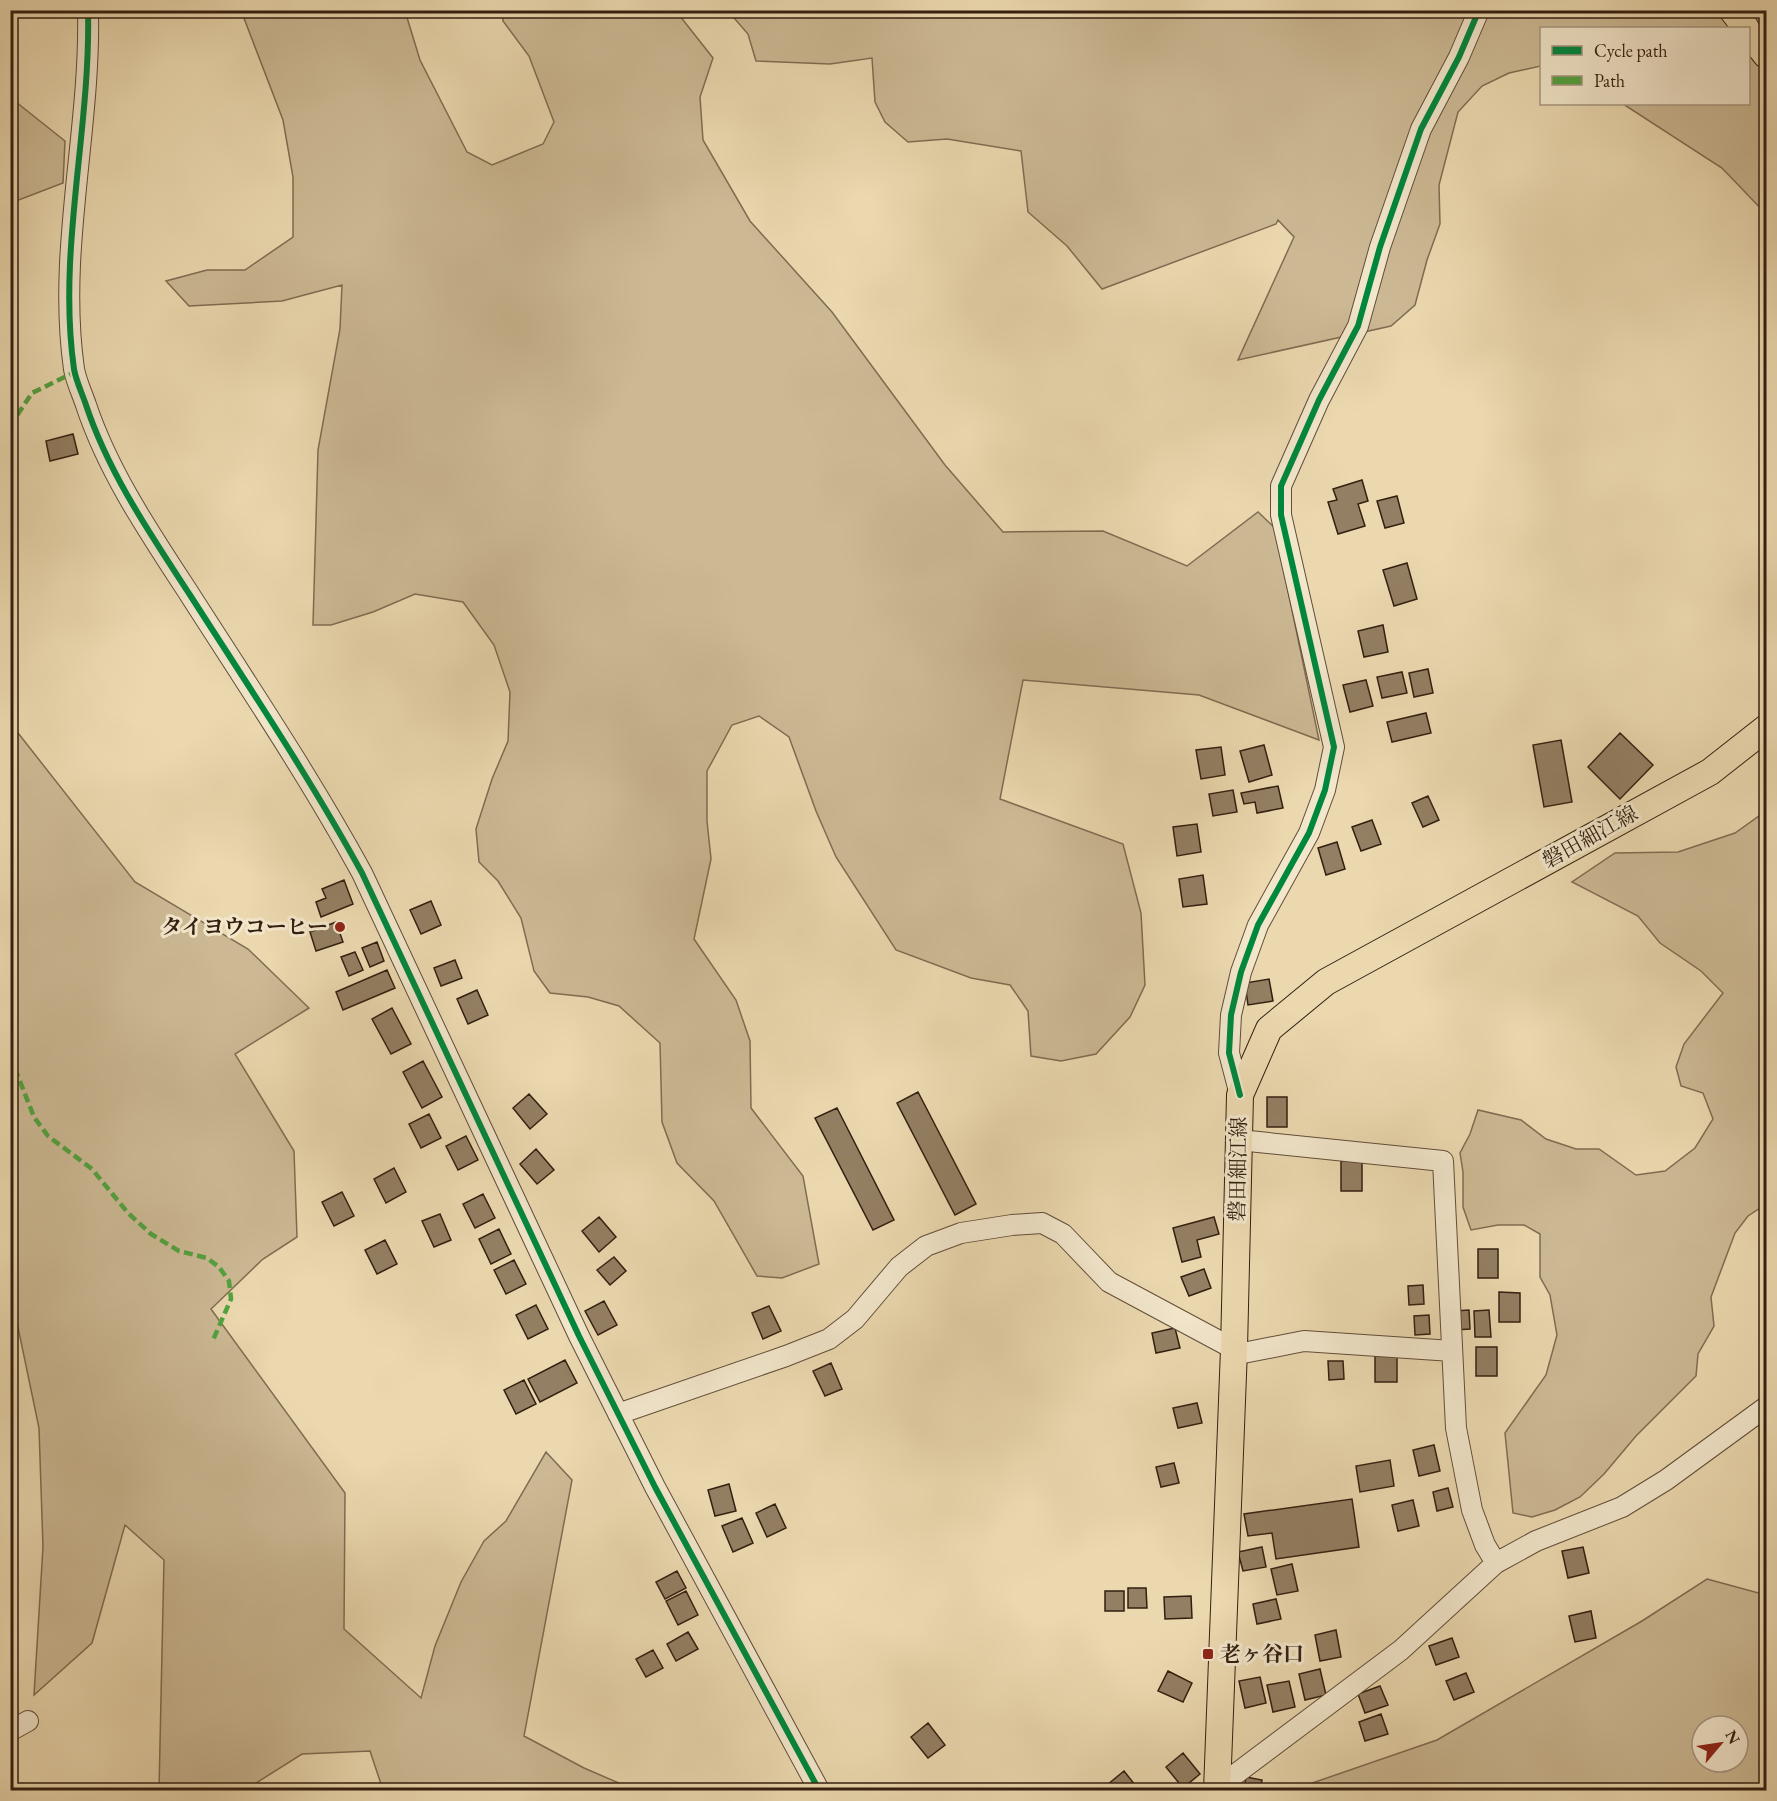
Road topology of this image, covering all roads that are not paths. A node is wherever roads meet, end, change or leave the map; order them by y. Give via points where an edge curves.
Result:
1 (88, 10) edge
2 (1479, 10) edge
3 (1732, 10) edge
4 (1745, 27) edge
5 (1750, 33) edge
6 (1767, 55) edge
7 (1767, 728) edge
8 (1240, 1095) junction
9 (1239, 1140) junction
10 (1452, 1350) junction
11 (1234, 1352) junction
12 (1767, 1407) edge
13 (618, 1414) junction
14 (1496, 1563) junction
15 (28, 1721) dead end
16 (10, 1731) edge
17 (1217, 1789) edge
18 (819, 1791) edge

1 - 13 street via 88,77 74,196 69,320 75,372 90,418 143,522 333,820 362,873
2 - 8 street via 1421,129 1380,247 1358,326 1319,400 1281,486 1281,515 1334,747 1325,790 1309,833 1258,925 1241,972 1231,1016 1229,1053
3 - 4 main road
5 - 6 main road
7 - 8 main road, 磐田細江線 via 1710,772 1326,982 1269,1029
8 - 9 main road, 磐田細江線
9 - 10 street via 1443,1161
9 - 11 main road, 磐田細江線
10 - 11 street via 1304,1341
10 - 14 street via 1456,1428 1472,1510
11 - 13 street via 1109,1282 1063,1234 1042,1223 1012,1225 961,1233 926,1246 899,1267 855,1318 829,1339
11 - 17 main road, 磐田細江線
12 - 14 street via 1622,1507 1536,1541
13 - 18 street
14 - 17 street via 1401,1650
15 - 16 street

